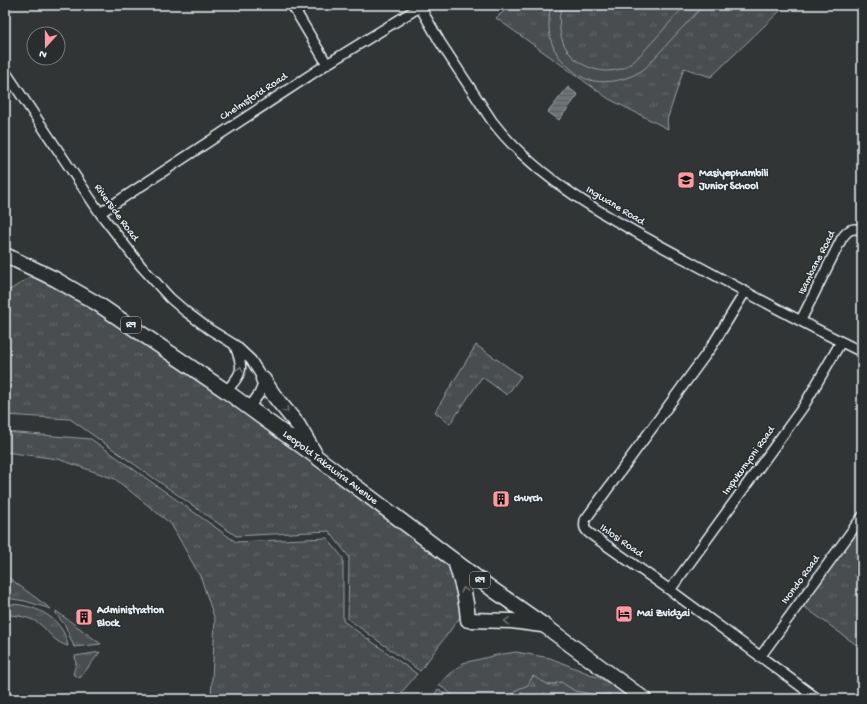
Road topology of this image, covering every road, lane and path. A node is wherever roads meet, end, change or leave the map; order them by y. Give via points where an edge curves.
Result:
1 (292, 5) edge
2 (421, 6) edge
3 (327, 64) junction
4 (5, 71) edge
5 (100, 213) junction
6 (862, 230) edge
7 (5, 255) edge
8 (745, 292) junction
9 (801, 320) junction
10 (841, 342) junction
11 (235, 345) junction
12 (862, 352) edge
13 (262, 379) junction
14 (226, 391) junction
15 (249, 408) junction
16 (318, 458) junction
17 (862, 517) edge
18 (455, 562) junction
19 (670, 590) junction
20 (545, 626) junction
21 (760, 657) junction
22 (644, 699) edge
23 (818, 699) edge

1 - 3 street
2 - 3 street, Chelmsford Road
2 - 8 street, Ingwane Road via 440,42 500,132 542,171 611,219
3 - 5 street, Chelmsford Road
4 - 5 street, Riverside Road
5 - 11 street, Riverside Road via 126,248 170,298 209,329
6 - 9 street, Isambane Road via 850,229 842,238
7 - 14 highway, Leopold Takawira Avenue / R9 via 55,279 98,304
8 - 9 street, Ingwane Road
8 - 19 street, Ihlosi Road via 712,346 585,520 586,531
9 - 10 street, Ingwane Road
10 - 12 street, Ingwane Road
10 - 19 street, Impukunyoni Road via 803,407
11 - 13 street, Riverside Road via 251,360
14 -> 11 street via 241,371 242,362
13 - 15 street via 259,394
13 -> 16 highway via 298,425
14 - 15 highway, Leopold Takawira Avenue / R9
15 - 16 highway, Leopold Takawira Avenue / R9
16 - 18 highway, Leopold Takawira Avenue / R9
17 - 21 street, Ivondo Road
18 - 20 highway, Leopold Takawira Avenue / R9
20 -> 18 highway via 512,621 468,620 467,603
19 - 21 street, Ihlosi Road
20 - 22 highway, Leopold Takawira Avenue / R9
21 - 23 street, Ihlosi Road

